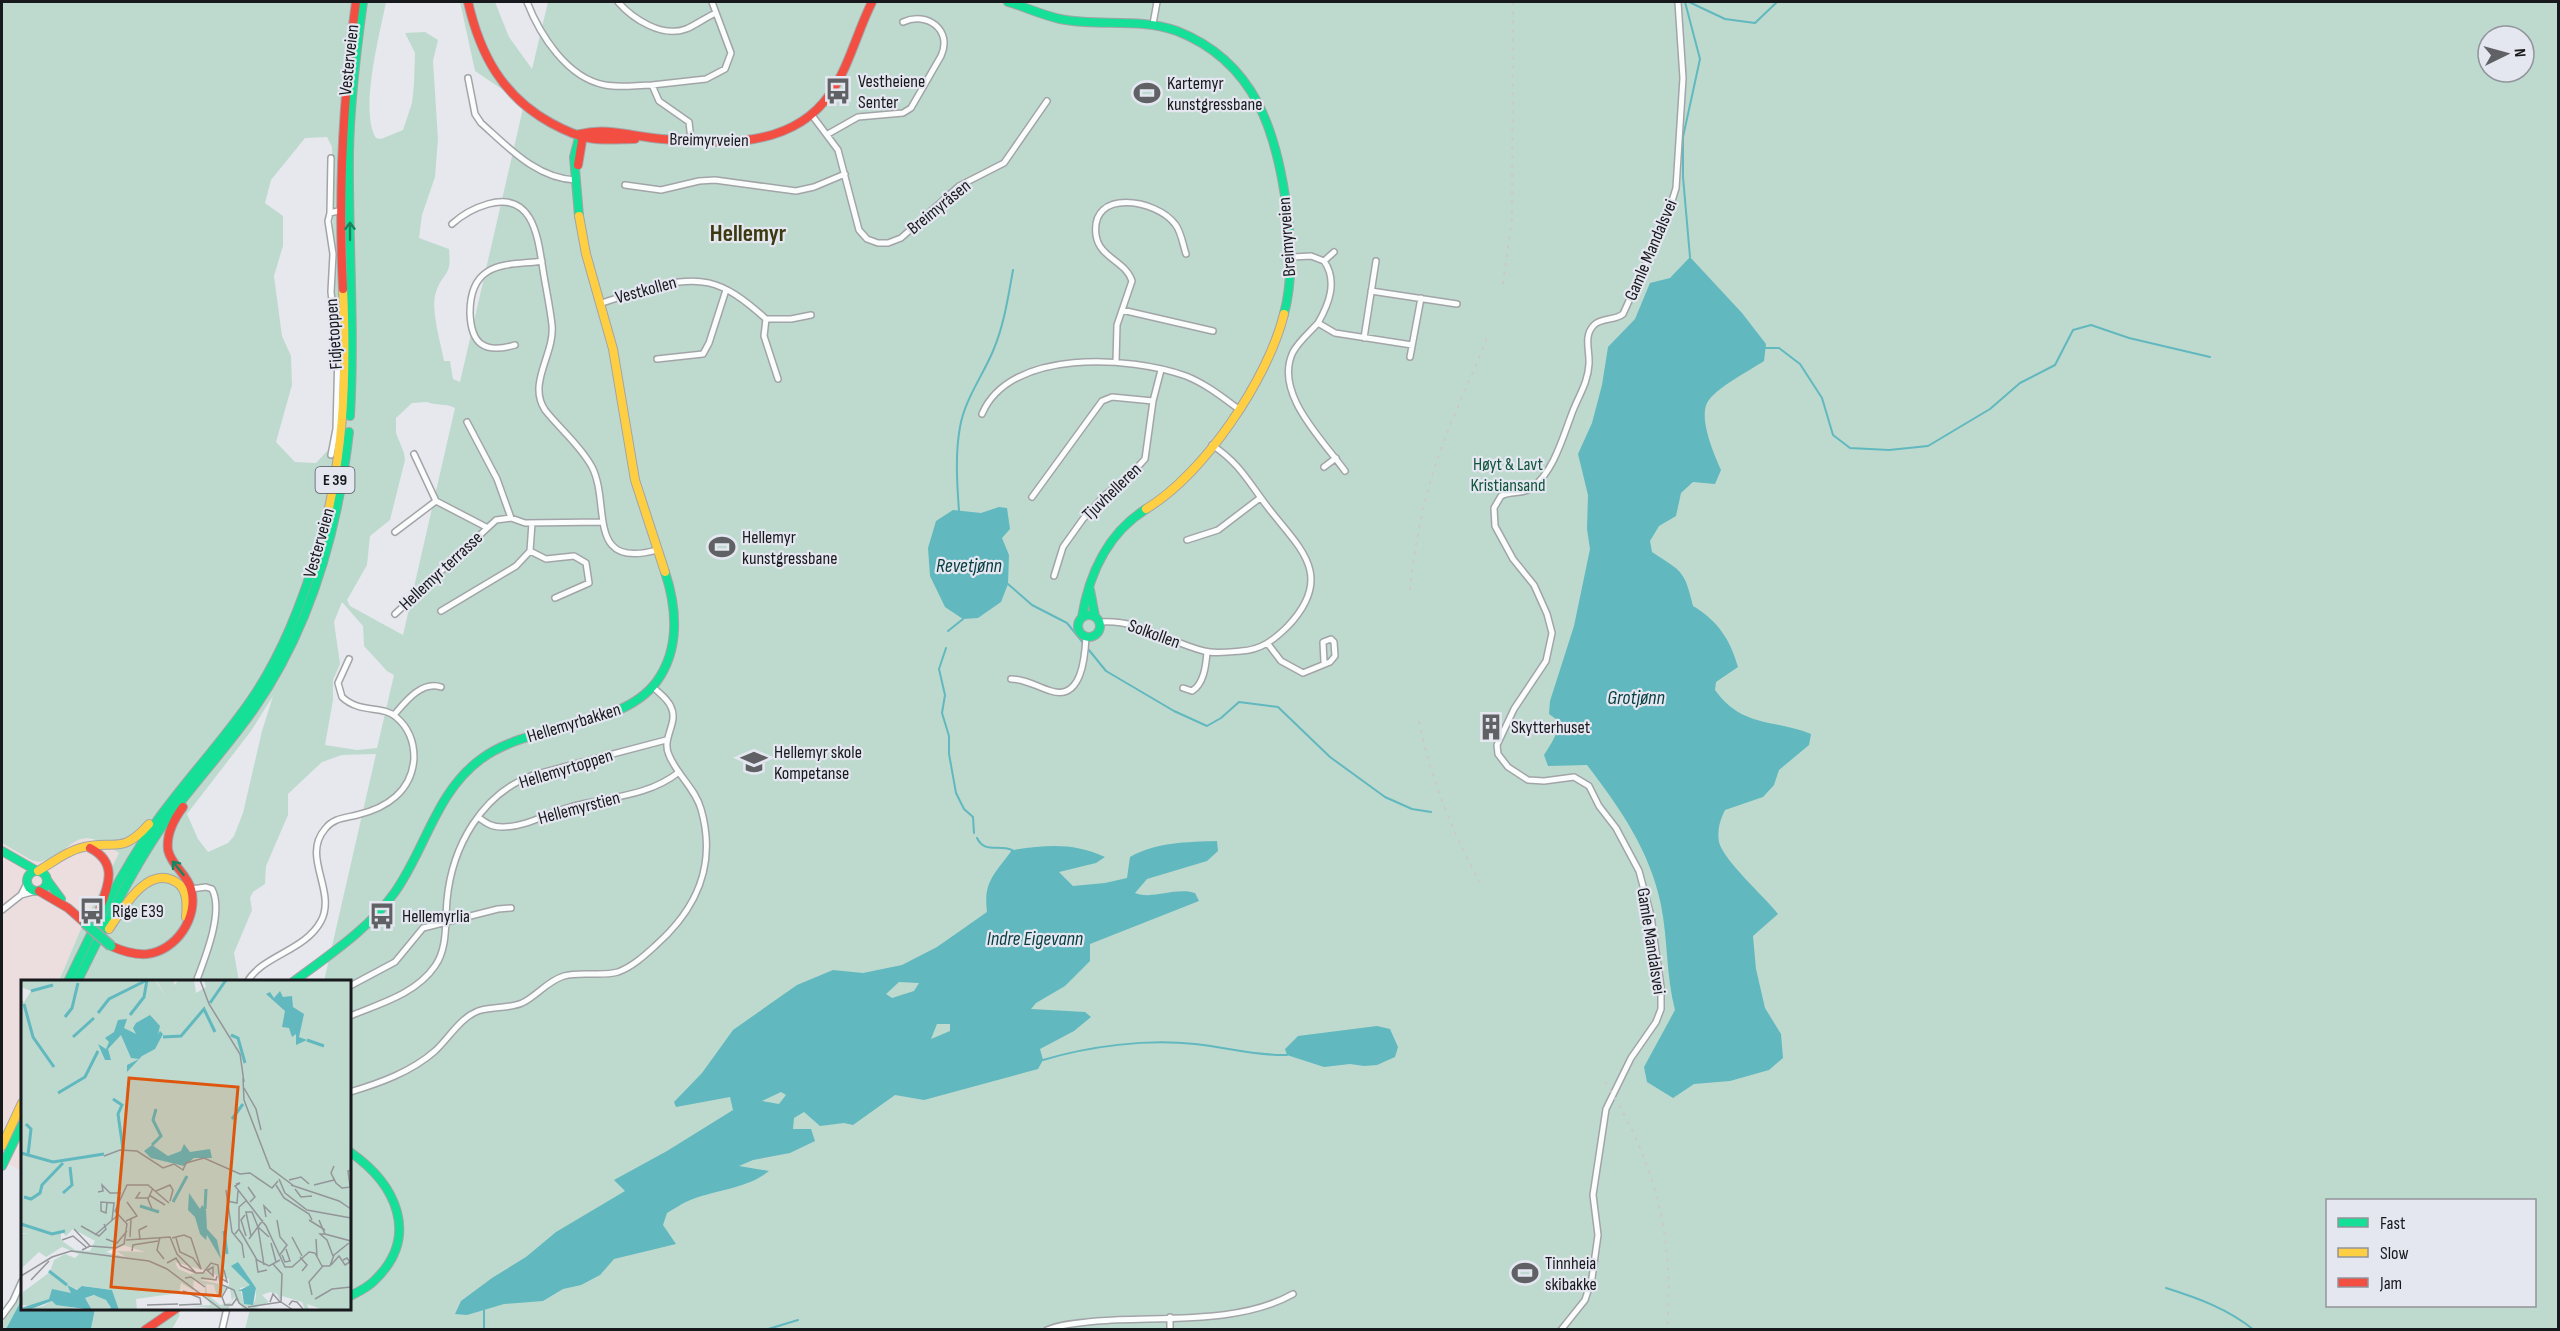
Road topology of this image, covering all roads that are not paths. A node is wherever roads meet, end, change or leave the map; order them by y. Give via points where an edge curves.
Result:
1 (356, 2) edge
2 (363, 2) edge
3 (468, 2) edge
4 (527, 2) edge
5 (618, 2) edge
6 (712, 2) edge
7 (1008, 2) edge
8 (1157, 2) edge
9 (1678, 2) edge
10 (869, 3) edge
11 (716, 13) junction
12 (903, 22) dead end
13 (1153, 24) junction
14 (468, 78) dead end
15 (652, 85) junction
16 (1047, 101) dead end
17 (811, 114) junction
18 (580, 134) junction
19 (828, 134) junction
20 (691, 140) junction
21 (331, 158) dead end
22 (845, 174) junction
23 (576, 180) junction
24 (625, 185) dead end
25 (340, 211) junction
26 (452, 224) dead end
27 (1334, 252) dead end
28 (1186, 254) dead end
29 (1293, 257) junction
30 (542, 261) junction
31 (1324, 261) junction
32 (1376, 261) dead end
33 (726, 290) junction
34 (1371, 291) junction
35 (1421, 298) junction
36 (602, 303) junction
37 (1456, 304) dead end
38 (1122, 310) junction
39 (811, 315) dead end
40 (766, 319) junction
41 (1318, 323) junction
42 (1213, 331) dead end
43 (1364, 338) junction
44 (514, 345) dead end
45 (1412, 345) junction
46 (1410, 357) dead end
47 (657, 359) dead end
48 (1116, 362) junction
49 (1161, 370) junction
50 (778, 379) dead end
51 (1153, 401) junction
52 (1240, 410) junction
53 (982, 414) dead end
54 (467, 422) dead end
55 (1212, 445) junction
56 (414, 454) dead end
57 (331, 455) dead end
58 (1336, 458) junction
59 (1324, 467) dead end
60 (1345, 471) dead end
61 (1032, 497) dead end
62 (1260, 498) junction
63 (436, 501) junction
64 (511, 518) junction
65 (602, 522) junction
66 (532, 523) junction
67 (486, 527) junction
68 (395, 532) dead end
69 (1187, 540) dead end
70 (657, 550) junction
71 (530, 551) junction
72 (1054, 576) dead end
73 (1090, 589) junction
74 (555, 598) dead end
75 (441, 611) dead end
76 (394, 614) dead end
77 (1082, 617) junction
78 (1097, 619) junction
79 (1086, 637) junction
80 (1268, 644) junction
81 (1207, 652) junction
82 (349, 659) dead end
83 (1324, 662) dead end
84 (1011, 679) dead end
85 (441, 687) dead end
86 (653, 687) junction
87 (1183, 688) dead end
88 (394, 715) junction
89 (666, 740) junction
90 (217, 758) junction
91 (679, 772) junction
92 (179, 791) junction
93 (478, 817) junction
94 (82, 847) junction
95 (4, 853) edge
96 (67, 854) junction
97 (38, 871) junction
98 (47, 880) junction
99 (27, 882) junction
100 (187, 890) junction
101 (38, 891) junction
102 (21, 895) junction
103 (68, 908) junction
104 (512, 908) dead end
105 (2, 910) edge
106 (446, 920) junction
107 (87, 943) junction
108 (90, 955) junction
109 (68, 980) edge
110 (77, 980) edge
111 (196, 980) edge
112 (248, 980) edge
113 (294, 980) edge
114 (351, 985) edge
115 (351, 1017) edge
116 (351, 1092) edge
117 (21, 1105) edge
118 (21, 1127) edge
119 (2, 1146) edge
120 (351, 1153) edge
121 (2, 1166) edge
122 (21, 1283) edge
123 (1293, 1294) dead end
124 (351, 1296) edge
125 (174, 1310) edge
126 (227, 1310) edge
127 (2, 1316) edge
128 (1170, 1317) junction
129 (145, 1329) edge
130 (222, 1329) edge
131 (1047, 1329) edge
132 (1170, 1329) edge
133 (1561, 1329) edge

1 - 25 main road, Vesterveien / E 39 via 344,116
2 - 25 main road, Vesterveien / E 39
3 - 18 main road, Breimyrveien via 477,41 499,82 526,109
4 - 15 street via 549,43 587,79 613,86
5 - 11 street via 634,16 667,30 685,29
6 - 11 street
7 - 13 main road, Breimyrveien via 1044,15 1083,21
8 - 13 street
9 - 133 street, Gamle Mandalsvei via 1682,94 1679,168 1670,211 1623,314 1596,323 1590,330 1585,385 1546,471 1526,491 1502,496 1493,514 1497,531 1513,559 1534,585 1552,633 1546,662 1514,709 1497,745 1498,754 1508,767 1528,780 1574,777 1589,786 1639,871 1649,906 1661,987 1656,1022 1636,1048 1606,1109 1593,1195 1598,1235 1592,1278 1585,1300
10 - 17 main road, Breimyrveien via 832,90
11 - 15 street via 730,53 725,69 706,79
12 - 19 street via 927,20 939,27 945,40 941,57 911,108 903,113 858,117
13 - 29 main road, Breimyrveien via 1189,35 1215,51 1239,72 1260,102 1277,151
14 - 23 street via 475,114 481,123 538,170 560,179
15 - 20 street via 659,101 689,122
16 - 22 street, Breimyråsen via 1000,166 959,186 894,242 872,241 859,230
17 - 19 street, Breimyråsen
17 - 20 main road, Breimyrveien via 792,128 765,139
18 - 20 main road, Breimyrveien via 588,131
18 - 23 main road, Hellemyrbakken via 573,148
19 - 22 street, Breimyråsen
21 - 25 street, Fidjetoppen
22 - 24 street via 796,191 715,180 661,190
23 - 36 main road, Hellemyrbakken via 579,224
25 - 57 street, Fidjetoppen via 328,221 338,351 336,429
90 -> 25 main road, Vesterveien / E 39 via 264,694 292,644 324,557 339,498 352,395
25 - 92 main road, Vesterveien / E 39 via 345,395 328,517 307,585 277,656 232,728
26 - 30 street via 474,209 500,202 515,205 533,224
27 - 31 street
28 - 38 street via 1176,225 1159,212 1124,201 1104,210 1097,222 1097,242 1132,281
29 - 31 street via 1311,256
29 - 52 main road, Breimyrveien via 1288,304 1279,337
30 - 44 street via 491,269 480,277 472,291 470,325 475,338 489,347 503,349
30 - 65 street via 552,333 539,383 539,400 594,469
31 - 41 street via 1330,274 1330,294
32 - 34 street
33 - 36 street, Vestkollen via 683,280
33 - 40 street, Vestkollen
33 - 47 street via 703,354
34 - 35 street
34 - 43 street
35 - 37 street
35 - 45 street
36 - 70 main road, Hellemyrbakken via 616,361 628,454
38 - 42 street
38 - 48 street via 1117,326
39 - 40 street
40 - 50 street via 764,336
41 - 43 street via 1335,333
41 - 58 street via 1294,350 1288,380 1300,410
43 - 45 street
45 - 46 street
48 - 49 street
48 - 53 street via 1035,369 995,394
49 - 51 street, Tjuvhelleren
49 - 52 street via 1204,384
51 - 61 street via 1112,397 1102,401
51 - 72 street, Tjuvhelleren via 1145,459 1083,519 1063,547
52 - 55 main road, Breimyrveien
54 - 64 street via 497,479
55 - 62 street via 1240,467
55 - 73 main road, Breimyrveien via 1174,490 1114,537 1098,563
56 - 63 street
58 - 59 street
58 - 60 street
62 - 69 street via 1218,530
62 - 80 street via 1300,546 1310,573 1310,590 1301,611
63 - 67 street, Hellemyr terrasse
63 - 68 street
64 - 66 street
64 - 67 street, Hellemyr terrasse via 496,520
65 - 66 street
65 - 70 street via 608,540 618,549 638,554
66 - 71 street
67 - 76 street, Hellemyr terrasse via 478,539
70 - 86 main road, Hellemyrbakken via 667,579 676,631 665,667
71 - 74 street via 546,559 574,556 586,563 589,583
71 - 75 street, Hellemyr terrasse via 503,575
73 - 77 main road, Breimyrveien
73 - 78 main road, Breimyrveien
77 - 78 main road
77 - 79 main road via 1079,630
78 - 79 main road via 1098,632
78 - 81 street, Solkollen via 1137,625
79 - 84 street via 1082,669 1068,690 1055,692 1026,680
80 - 81 street, Solkollen via 1248,650
80 - 83 street via 1277,658 1300,673
81 - 87 street via 1197,687 1192,691
82 - 88 street via 338,683 342,697 360,708
85 - 88 street via 422,688
86 - 89 street via 669,702 672,711 673,721
86 - 113 main road, Hellemyrbakken via 608,716 522,739 472,766 442,801 404,879 385,906
88 - 112 street via 406,728 413,750 411,772 403,790 378,809 339,819 325,828 316,856 326,900 321,920 305,939
89 - 91 street via 668,754
89 - 93 street, Hellemyrtoppen via 523,779
100 -> 90 main road, E 39 via 186,877 170,856 169,835
90 - 108 main road, Vesterveien / E 39 via 170,815 144,855
91 - 93 street, Hellemyrstien via 633,793 568,808 522,824 488,825
91 - 116 street via 698,801 707,848 697,894 668,934 624,969 568,975 552,981 522,1003 471,1014 434,1052 410,1069
92 - 94 main road, E 39 via 127,844
92 - 107 main road, Vesterveien / E 39 via 138,852
93 - 106 street, Hellemyrtoppen via 455,862
94 - 96 main road, E 39
94 - 107 main road, E 39 via 98,851 110,869
95 - 97 main road
95 - 99 main road via 20,867
96 - 97 main road, E 39
96 - 98 main road, E 39
97 - 98 main road
97 - 99 main road via 30,874
98 - 101 main road
98 - 103 main road
99 - 101 main road
99 - 102 street
100 - 103 main road, bridge via 186,916 177,938 161,951 141,955 111,946
100 - 108 main road, E 39 via 168,878 152,879 133,895
100 - 111 street via 212,889 216,900 210,939
101 - 102 street
101 - 103 main road
102 - 105 street
104 - 106 street
106 - 114 street via 423,928 395,962
106 - 115 street, Hellemyrtoppen via 439,959 427,976 404,993
107 - 109 main road, Vesterveien / E 39
108 - 110 main road, Vesterveien / E 39
117 - 119 main road
118 - 121 main road
120 - 124 main road via 382,1177 399,1219 397,1243 386,1266 376,1279
122 - 127 street
123 - 128 street via 1238,1312
125 - 129 main road
126 - 130 street
128 - 131 street
128 - 132 street

